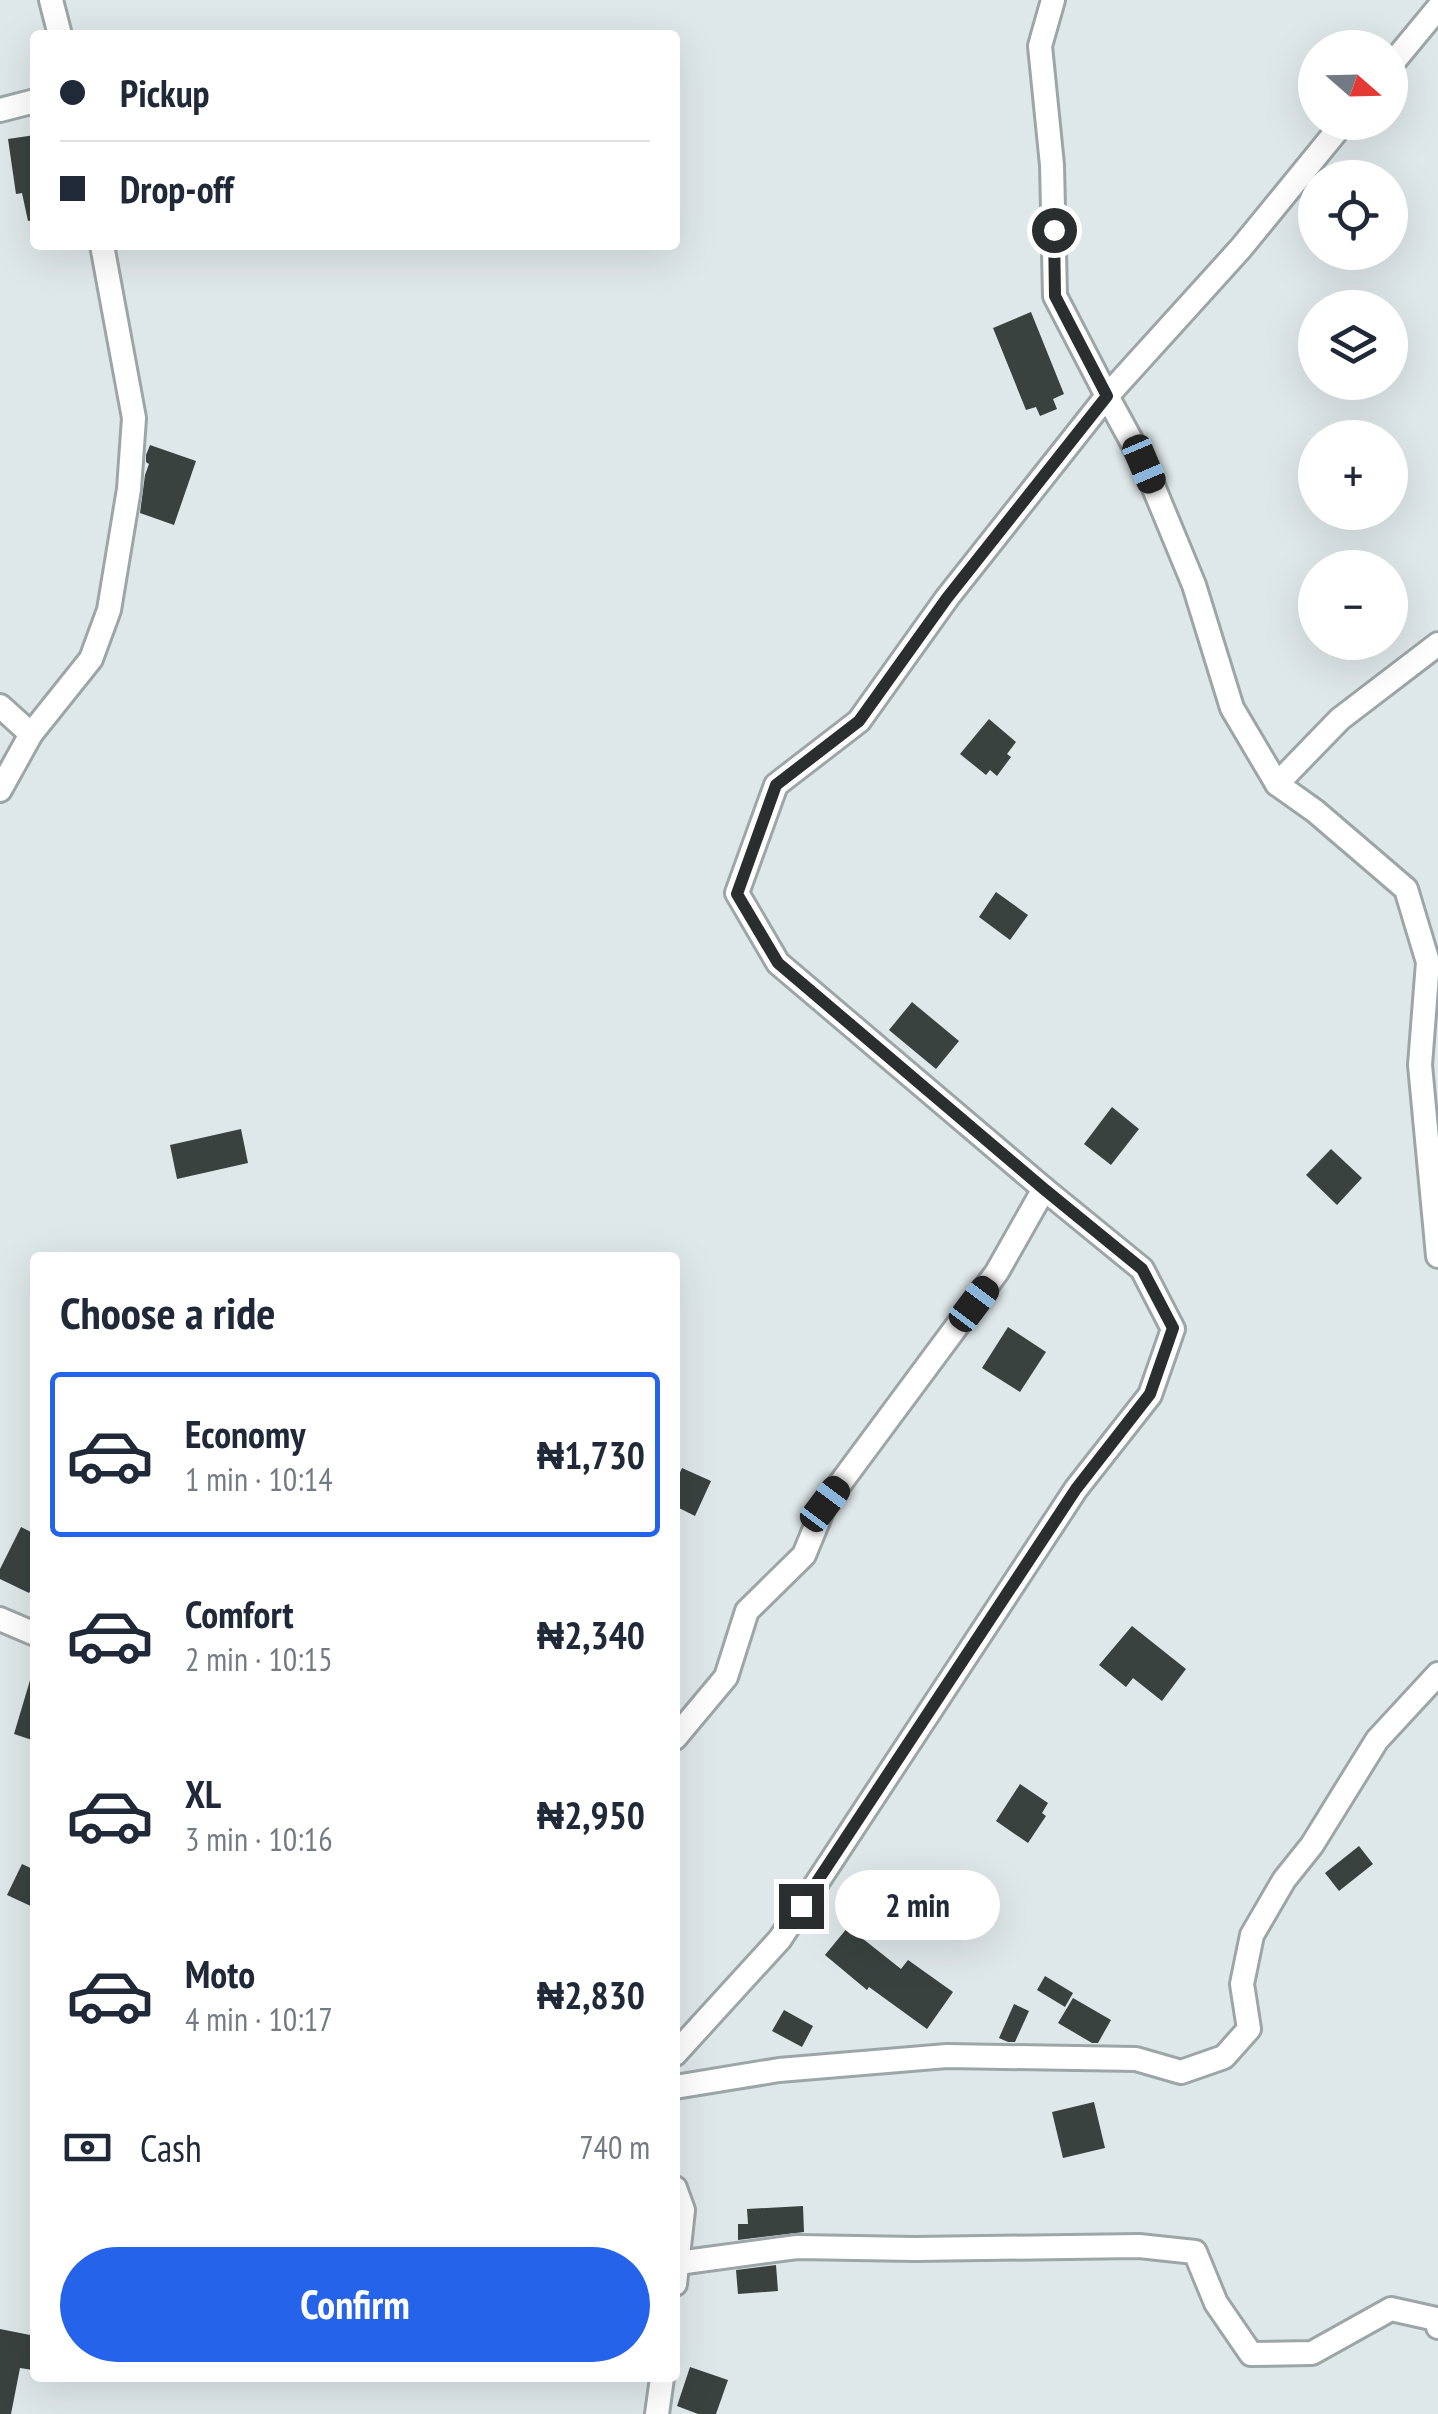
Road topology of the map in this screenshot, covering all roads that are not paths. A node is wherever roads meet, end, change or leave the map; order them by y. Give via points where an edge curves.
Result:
1 (51, 0) edge
2 (1053, 0) edge
3 (1438, 8) edge
4 (59, 30) edge
5 (1408, 44) edge
6 (30, 102) edge
7 (0, 110) edge
8 (1329, 140) edge
9 (103, 250) edge
10 (1107, 396) junction
11 (1438, 644) edge
12 (0, 706) edge
13 (31, 734) junction
14 (1277, 784) junction
15 (0, 790) edge
16 (1044, 1189) junction
17 (1438, 1256) edge
18 (0, 1618) edge
19 (30, 1632) edge
20 (1438, 1674) edge
21 (680, 1732) edge
22 (680, 2049) edge
23 (680, 2085) edge
24 (680, 2202) edge
25 (680, 2237) edge
26 (680, 2273) edge
27 (1438, 2327) edge
28 (661, 2382) edge
29 (657, 2414) edge

1 - 4 street
2 - 10 street via 1040,46 1055,296
3 - 5 street
6 - 7 street
8 - 10 street
9 - 13 street via 134,418 130,489 109,610 91,659
10 - 14 street via 1144,464 1194,584 1232,708
10 - 16 street via 859,721 776,785 737,894 778,963
11 - 14 street via 1340,719
12 - 13 street
13 - 15 street
14 - 17 street via 1406,889 1428,962 1420,1065
16 - 21 street via 998,1272 825,1504 804,1555 747,1611 726,1677
16 - 22 street via 1142,1269 1173,1328 1150,1394 1076,1489 780,1939
18 - 19 street
20 - 23 street via 1378,1740 1252,1935 1242,1984 1249,2029 1224,2056 1181,2072 1136,2059 946,2056
24 - 25 street
26 - 27 street via 797,2247 1140,2246 1195,2252 1216,2303 1252,2354 1312,2353 1391,2308 1436,2320
28 - 29 street

